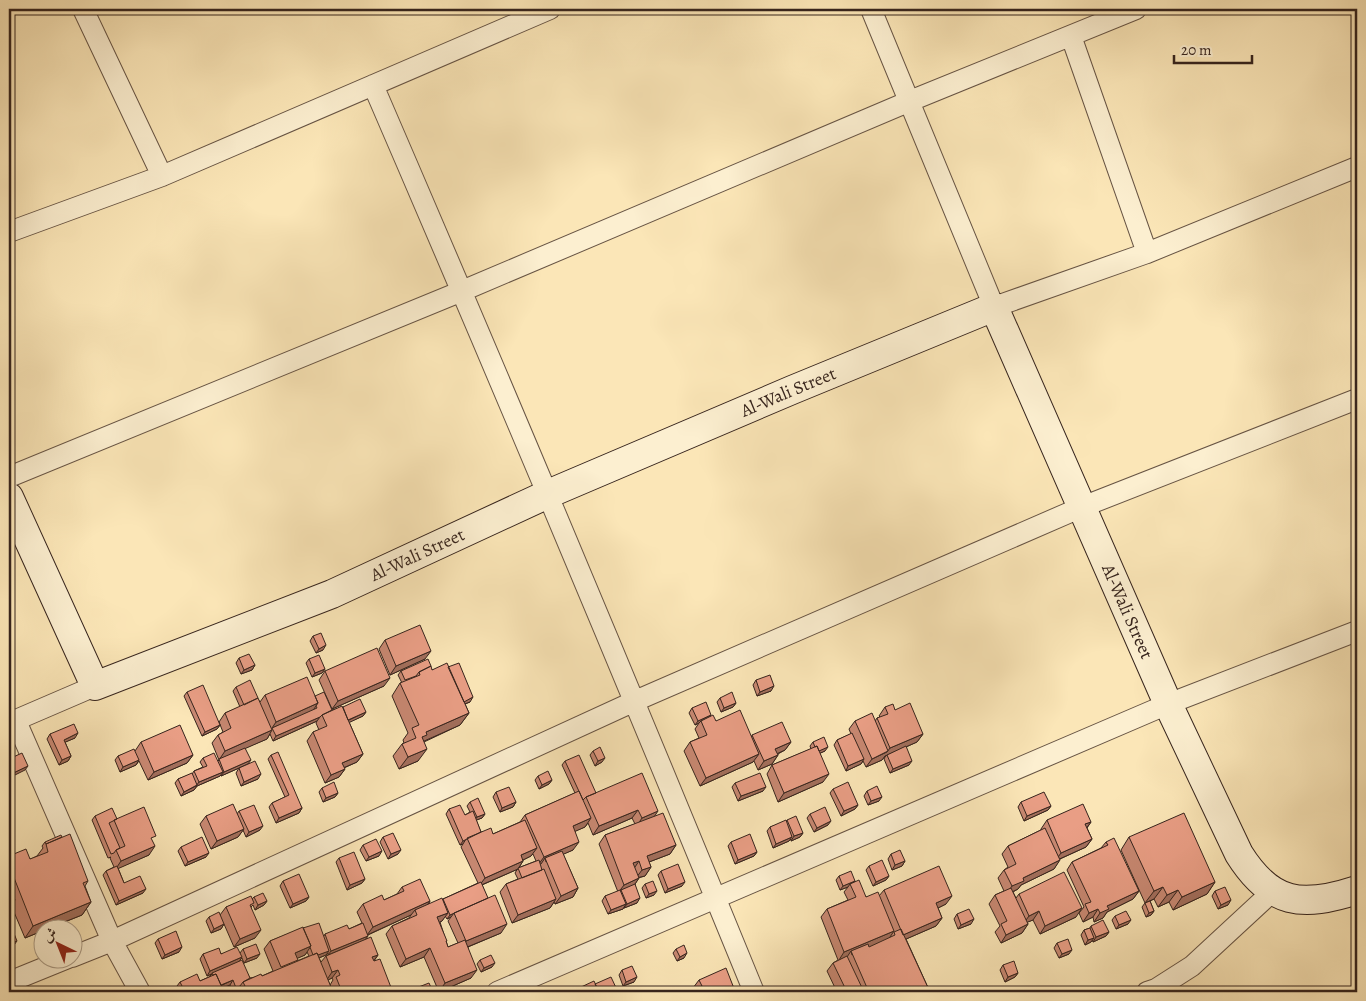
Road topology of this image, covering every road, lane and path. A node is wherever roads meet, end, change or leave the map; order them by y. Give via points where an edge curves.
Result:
1 (83, 9) edge
2 (550, 9) edge
3 (872, 9) edge
4 (1136, 9) edge
5 (1071, 36) junction
6 (373, 85) junction
7 (910, 101) junction
8 (1357, 167) edge
9 (162, 176) junction
10 (9, 232) edge
11 (1147, 253) junction
12 (462, 291) junction
13 (994, 307) junction
14 (1357, 399) edge
15 (9, 477) edge
16 (548, 494) junction
17 (9, 497) edge
18 (1082, 507) junction
19 (1357, 632) edge
20 (95, 686) junction
21 (635, 701) junction
22 (1168, 704) junction
23 (12, 722) edge
24 (1357, 890) edge
25 (1273, 891) junction
26 (715, 898) junction
27 (112, 941) junction
28 (82, 953) edge
29 (43, 968) edge
30 (9, 982) edge
31 (140, 992) edge
32 (497, 992) edge
33 (754, 992) edge
34 (1147, 992) edge

1 - 9 street
2 - 6 street
3 - 7 street
4 - 5 street
5 - 7 street
5 - 11 street
6 - 9 street
6 - 12 street
7 - 12 street
7 - 13 street
8 - 11 street
9 - 10 street
11 - 13 street
12 - 15 street
12 - 16 street
13 - 16 main road, Al-Wali Street
13 - 18 main road, Al-Wali Street
14 - 18 street
16 - 20 main road, Al-Wali Street via 332,594
16 - 21 street
17 - 20 main road
18 - 21 street
18 - 22 main road, Al-Wali Street
19 - 22 street
20 - 23 street
21 - 26 street
21 - 27 street
22 - 25 main road, Al-Wali Street via 1239,854 1248,869
22 - 26 street
23 - 27 street
24 - 25 main road, Al-Wali Street via 1308,901 1288,899
25 - 34 street via 1192,966
26 - 32 street
26 - 33 street
27 - 28 street
27 - 31 street
29 - 30 street

